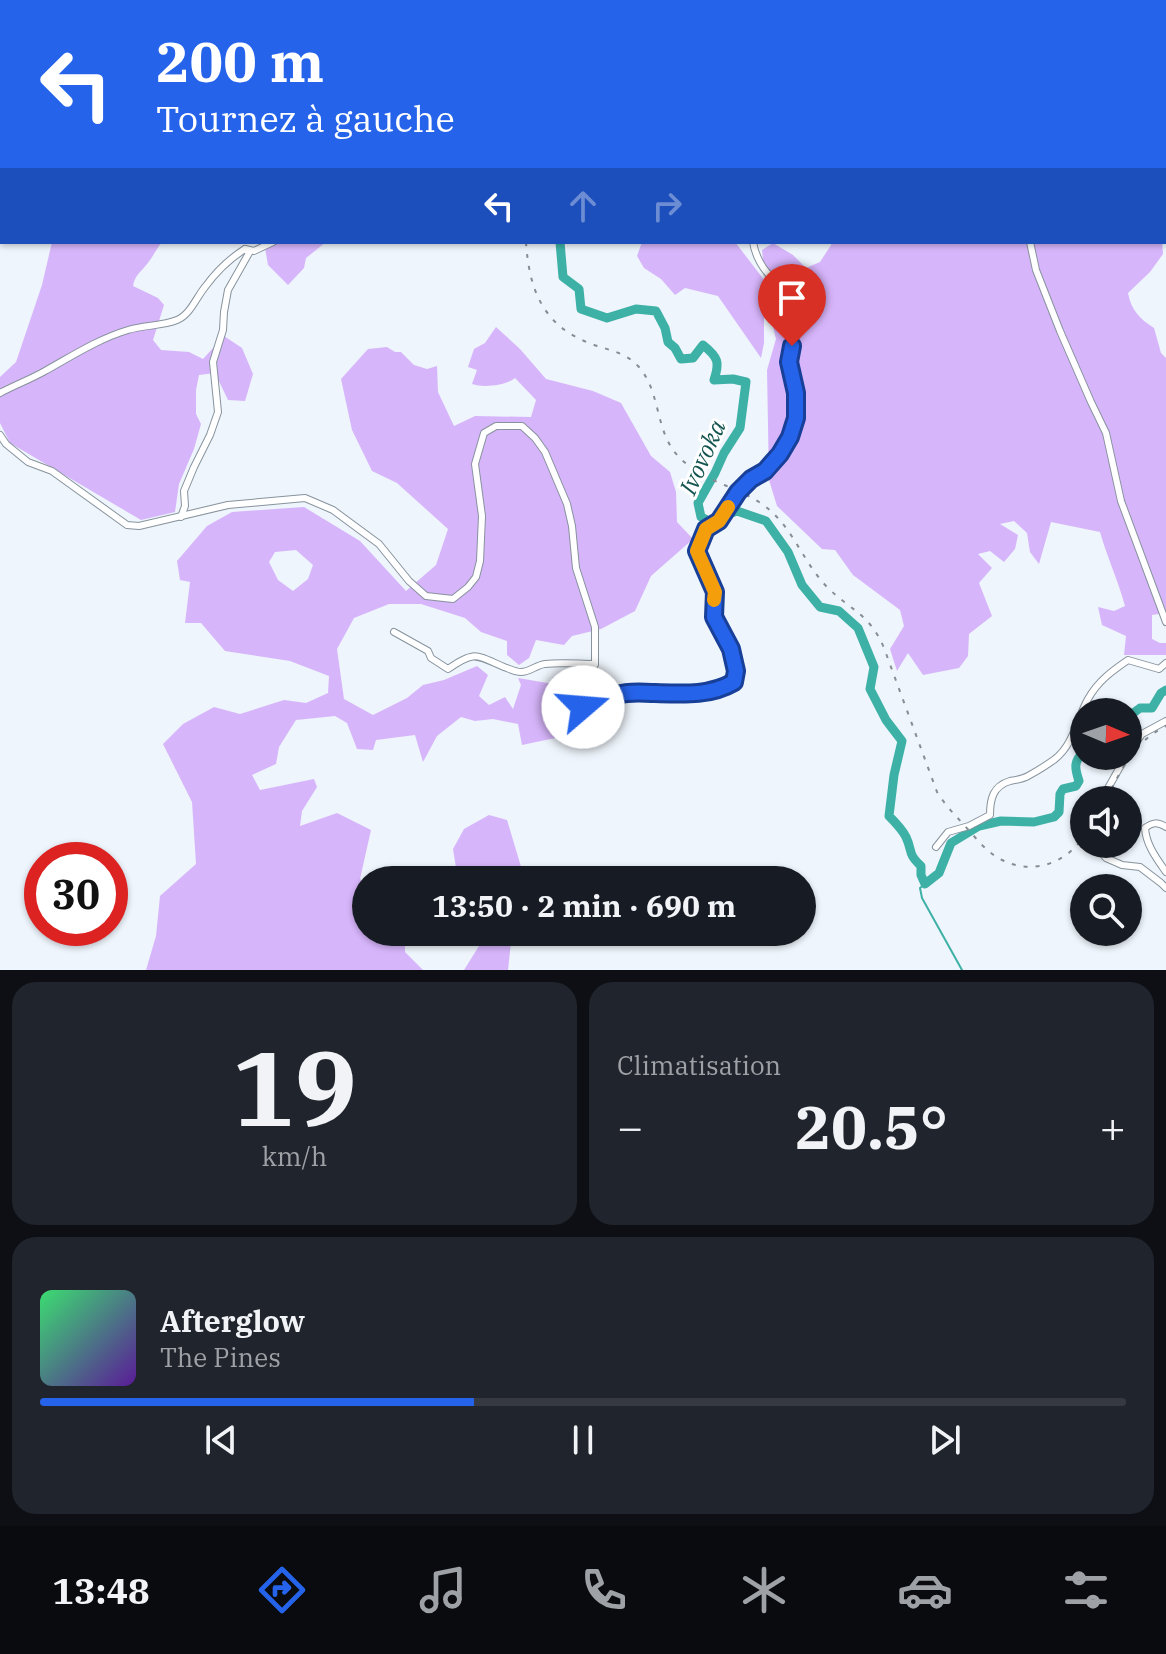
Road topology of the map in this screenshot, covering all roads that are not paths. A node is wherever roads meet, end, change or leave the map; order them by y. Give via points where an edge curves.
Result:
1 (269, 244) edge
2 (753, 244) edge
3 (1030, 244) edge
4 (245, 249) junction
5 (0, 393) edge
6 (0, 435) edge
7 (181, 517) junction
8 (1166, 622) edge
9 (394, 632) dead end
10 (1166, 663) edge
11 (595, 664) junction
12 (1166, 721) edge
13 (1142, 734) edge
14 (1166, 827) edge
15 (936, 847) dead end
16 (1106, 858) edge
17 (1166, 872) edge
18 (1166, 888) edge

1 - 4 street
2 - 11 street via 773,278 803,302 803,316 789,362 796,393 790,437 765,471 751,479 719,521 706,529 697,551 715,592 714,617 731,649 734,682 691,695 618,695 595,708 583,707 579,698
3 - 8 street via 1060,331 1106,433 1121,501
4 - 5 street via 223,265 178,320 129,330 79,350
4 - 7 street via 249,253 228,290 213,362 218,412 184,491
6 - 7 street via 28,462 52,471 127,525
7 - 11 street via 228,505 305,498 333,510 379,544 426,596 453,599 476,577 480,561 482,516 475,464 484,433 496,426 522,426 545,452 567,504 576,568 595,627
9 - 11 street via 448,669 473,655 518,673 542,664
10 - 15 street via 1159,669 1128,660 1106,675 1062,752 1028,776 1006,782 994,792 990,815 948,832
12 - 13 street
14 - 17 street via 1153,823 1145,828 1145,836
16 - 18 street via 1140,867

